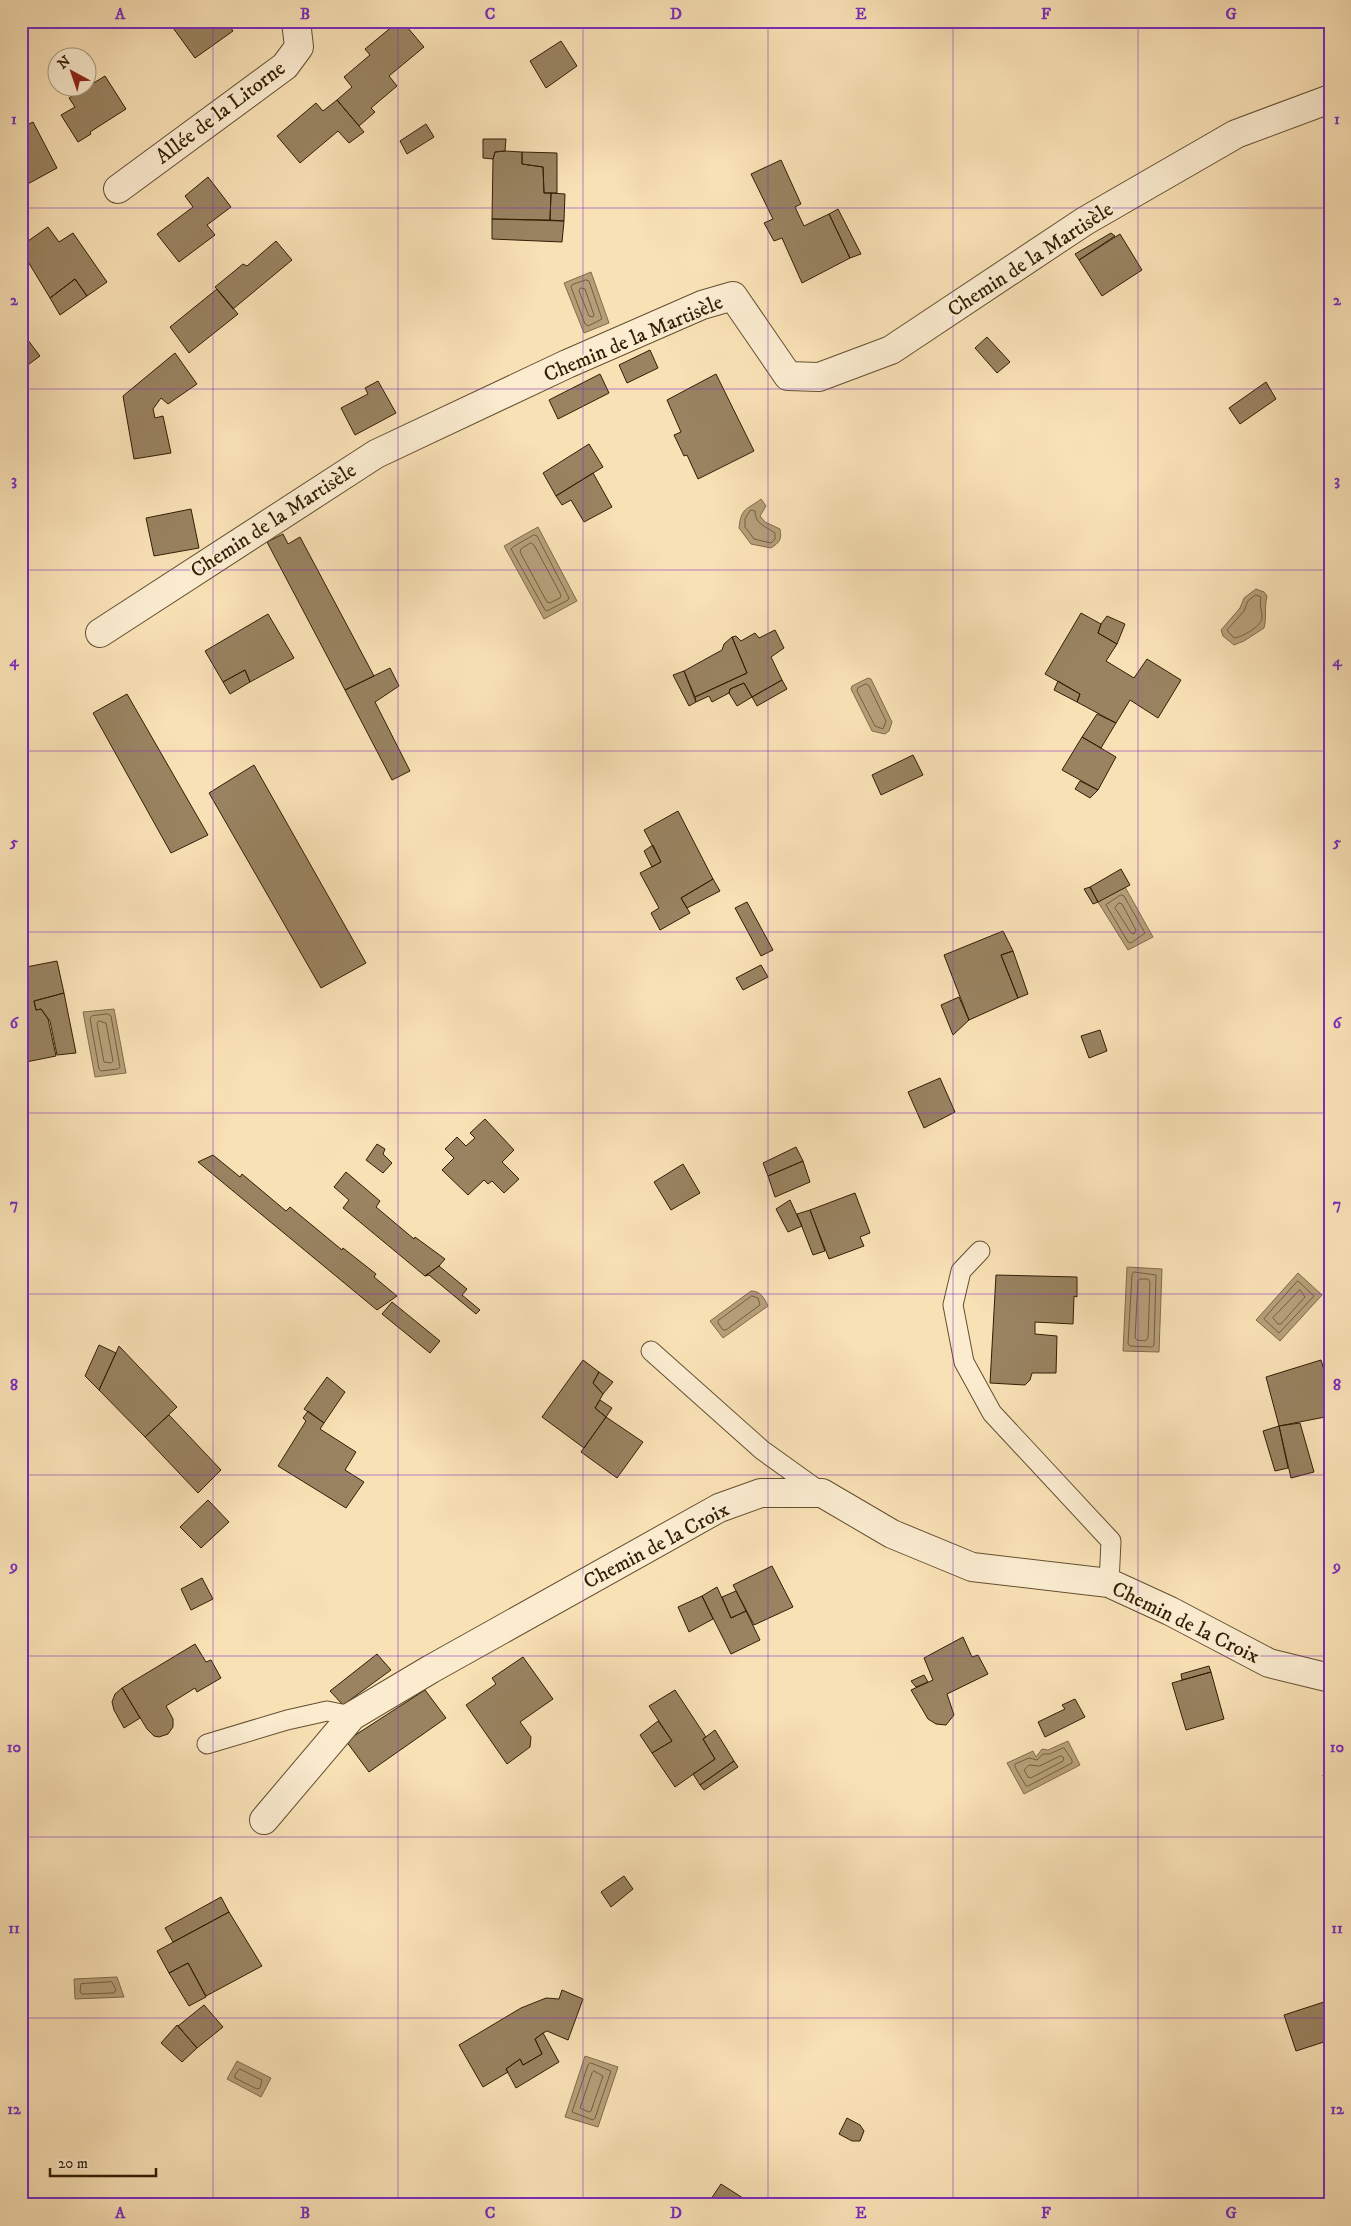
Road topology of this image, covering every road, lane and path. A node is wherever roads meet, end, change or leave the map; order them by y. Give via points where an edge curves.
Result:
1 (296, 21) edge
2 (1330, 99) edge
3 (118, 189) dead end
4 (100, 633) dead end
5 (980, 1251) dead end
6 (652, 1351) dead end
7 (822, 1493) junction
8 (1109, 1583) junction
9 (1330, 1678) edge
10 (352, 1716) junction
11 (208, 1744) dead end
12 (264, 1820) dead end

1 - 3 street, Allée de la Litorne via 299,47 285,66
2 - 4 street, Chemin de la Martisèle via 1236,134 1085,221 891,350 819,377 788,376 733,296 702,305 376,454
5 - 8 lane via 961,1271 953,1305 964,1362 992,1413 1111,1542
6 - 7 lane via 762,1450
7 - 8 street, Chemin de la Croix via 892,1534 972,1567
7 - 10 street, Chemin de la Croix via 762,1493 719,1508
8 - 9 street, Chemin de la Croix via 1269,1663
10 - 11 lane via 327,1710
10 - 12 street, Chemin de la Croix

